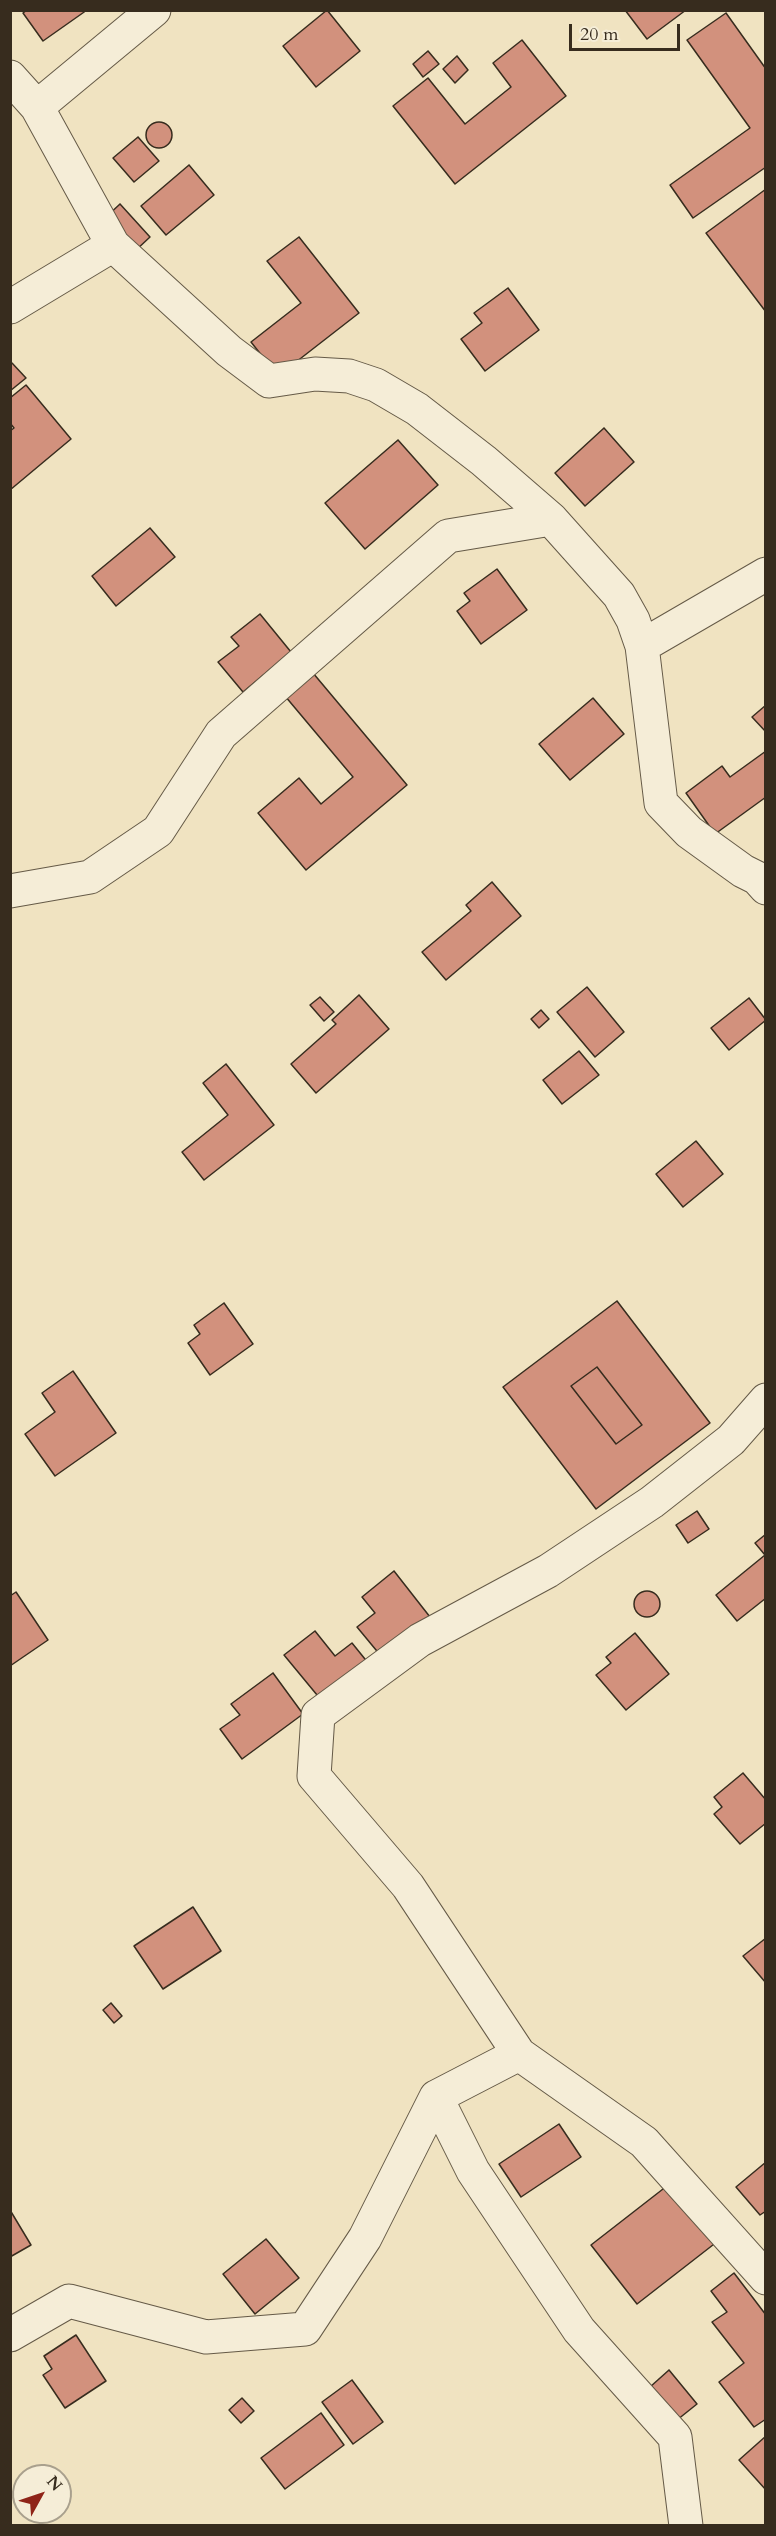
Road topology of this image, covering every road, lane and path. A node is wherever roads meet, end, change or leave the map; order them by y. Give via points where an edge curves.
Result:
1 (154, 10) edge
2 (10, 77) edge
3 (37, 108) junction
4 (113, 245) junction
5 (10, 307) edge
6 (551, 519) junction
7 (765, 574) edge
8 (642, 646) junction
9 (765, 888) edge
10 (10, 891) edge
11 (765, 1400) edge
12 (519, 2054) junction
13 (436, 2097) junction
14 (765, 2278) edge
15 (10, 2335) edge
16 (686, 2526) edge

1 - 3 street
2 - 3 street
3 - 4 street
4 - 5 street
4 - 6 street via 229,351 269,381 315,374 349,376 376,385 417,410 476,455
6 - 8 street via 619,595
6 - 10 street via 448,536 221,734 158,831 90,877
7 - 8 street
8 - 9 street via 662,803 689,832 757,878
11 - 12 street via 731,1440 652,1502 548,1571 420,1640 318,1715 314,1776 408,1886
12 - 13 street
12 - 14 street via 645,2142
13 - 15 street via 365,2238 305,2329 206,2337 69,2301
13 - 16 street via 473,2171 579,2330 675,2437

